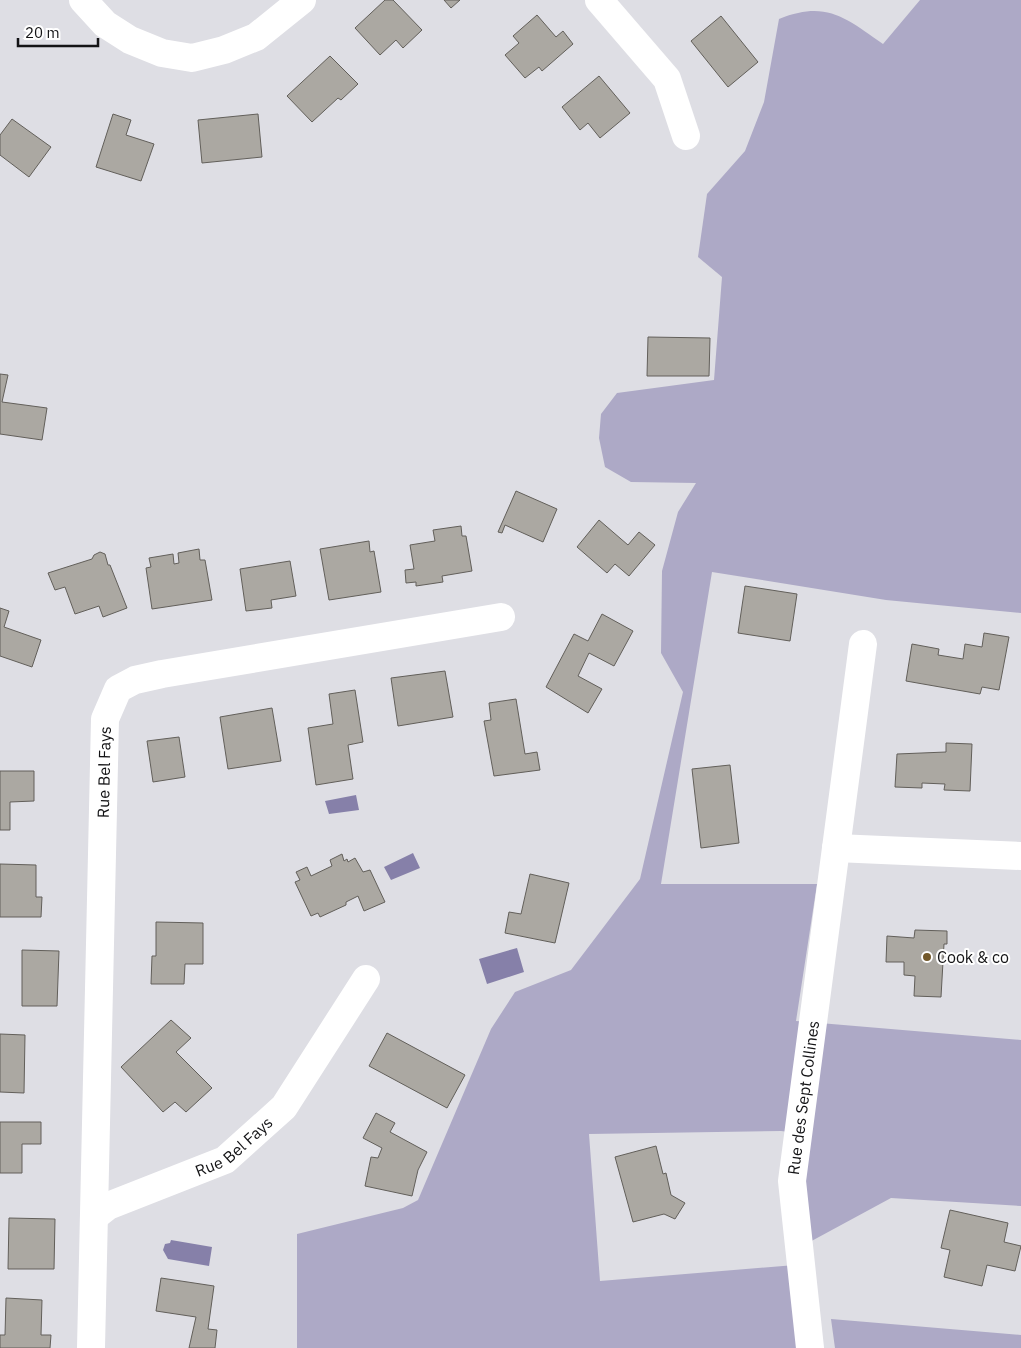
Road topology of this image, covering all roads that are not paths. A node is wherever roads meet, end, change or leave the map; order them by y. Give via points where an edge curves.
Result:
1 (84, 0) edge
2 (302, 0) edge
3 (599, 0) edge
4 (686, 136) dead end
5 (501, 617) dead end
6 (863, 644) dead end
7 (836, 848) junction
8 (1021, 856) edge
9 (366, 979) dead end
10 (94, 1217) junction
11 (92, 1348) edge
12 (810, 1348) edge

1 - 2 street via 105,24 130,40 162,53 192,58 256,37
3 - 4 street via 667,79
5 - 10 street, Rue Bel Fays via 162,674 135,680 118,689 105,719
6 - 7 street, Rue des Sept Collines
7 - 8 street
7 - 12 street, Rue des Sept Collines via 792,1181
9 - 10 street, Rue Bel Fays via 284,1107 225,1160 108,1206
10 - 11 street, Rue Bel Fays

